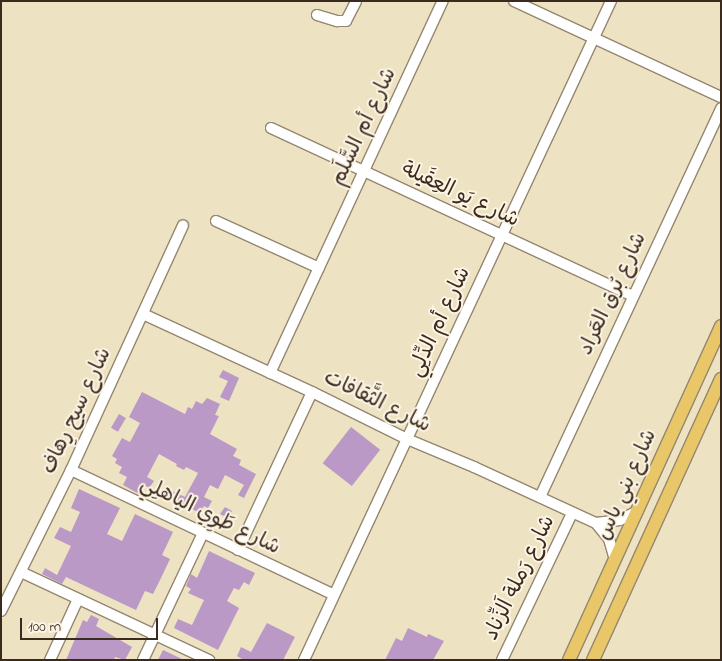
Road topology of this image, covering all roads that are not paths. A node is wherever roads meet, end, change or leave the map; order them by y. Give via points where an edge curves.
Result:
1 (356, 1) edge
2 (443, 1) edge
3 (514, 1) edge
4 (611, 1) edge
5 (317, 15) dead end
6 (594, 38) junction
7 (721, 97) edge
8 (721, 108) edge
9 (271, 128) dead end
10 (364, 171) junction
11 (216, 221) dead end
12 (183, 225) dead end
13 (501, 234) junction
14 (319, 268) junction
15 (633, 296) junction
16 (143, 314) junction
17 (721, 326) edge
18 (270, 373) junction
19 (721, 380) edge
20 (312, 392) junction
21 (407, 439) junction
22 (71, 470) junction
23 (540, 497) junction
24 (638, 511) junction
25 (572, 513) junction
26 (596, 523) junction
27 (203, 533) junction
28 (238, 550) junction
29 (615, 560) junction
30 (21, 572) junction
31 (334, 596) junction
32 (78, 599) junction
33 (1, 611) edge
34 (154, 635) junction
35 (50, 660) edge
36 (143, 660) edge
37 (209, 660) edge
38 (304, 660) edge
39 (502, 660) edge
40 (569, 660) edge
41 (593, 660) edge

1 - 5 street via 346,21
2 - 10 street, شارع أم السَّلَم
3 - 6 street
4 - 6 street, شارع أم الدِّلِي
6 - 7 street
6 - 13 street, شارع أم الدِّلِي
8 - 15 street, شارع بُرق العَراد
9 - 10 street, شارع يَو العِقَيلة
10 - 13 street, شارع يَو العِقَيلة
10 - 14 street, شارع أم السَّلَم
11 - 14 street
12 - 16 street, شارع سيح رِهاف
13 - 15 street, شارع يَو العِقَيلة
13 - 21 street, شارع أم الدِّلِي
14 - 18 street, شارع أم السَّلَم
15 - 23 street, شارع بُرق العَراد
16 - 18 street, شارع الثَّقافات
16 - 22 street, شارع سيح رِهاف
17 - 24 main road, شارع بني ياس
18 - 20 street, شارع الثَّقافات
19 - 41 main road, شارع بني ياس
20 - 21 street, شارع الثَّقافات
20 - 28 street
21 - 23 street, شارع الثَّقافات
21 - 31 street, شارع أم الدِّلِي
22 - 27 street, شارع طَوِي الياهلِي
22 - 30 street, شارع سيح رِهاف
23 - 25 street, شارع الثَّقافات
24 - 26 street via 620,520
24 - 29 main road, شارع بني ياس
25 - 26 street, شارع الثَّقافات
25 - 39 street, شارع رَملة اَلزِّناد
26 - 29 street via 609,540
27 - 28 street, شارع طَوِي الياهلِي
27 - 34 street
28 - 31 street, شارع طَوِي الياهلِي
29 - 40 main road, شارع بني ياس
30 - 32 street
30 - 33 street, شارع سيح رِهاف
31 - 38 street, شارع أم الدِّلِي
32 - 34 street
32 - 35 street
34 - 36 street
34 - 37 street

